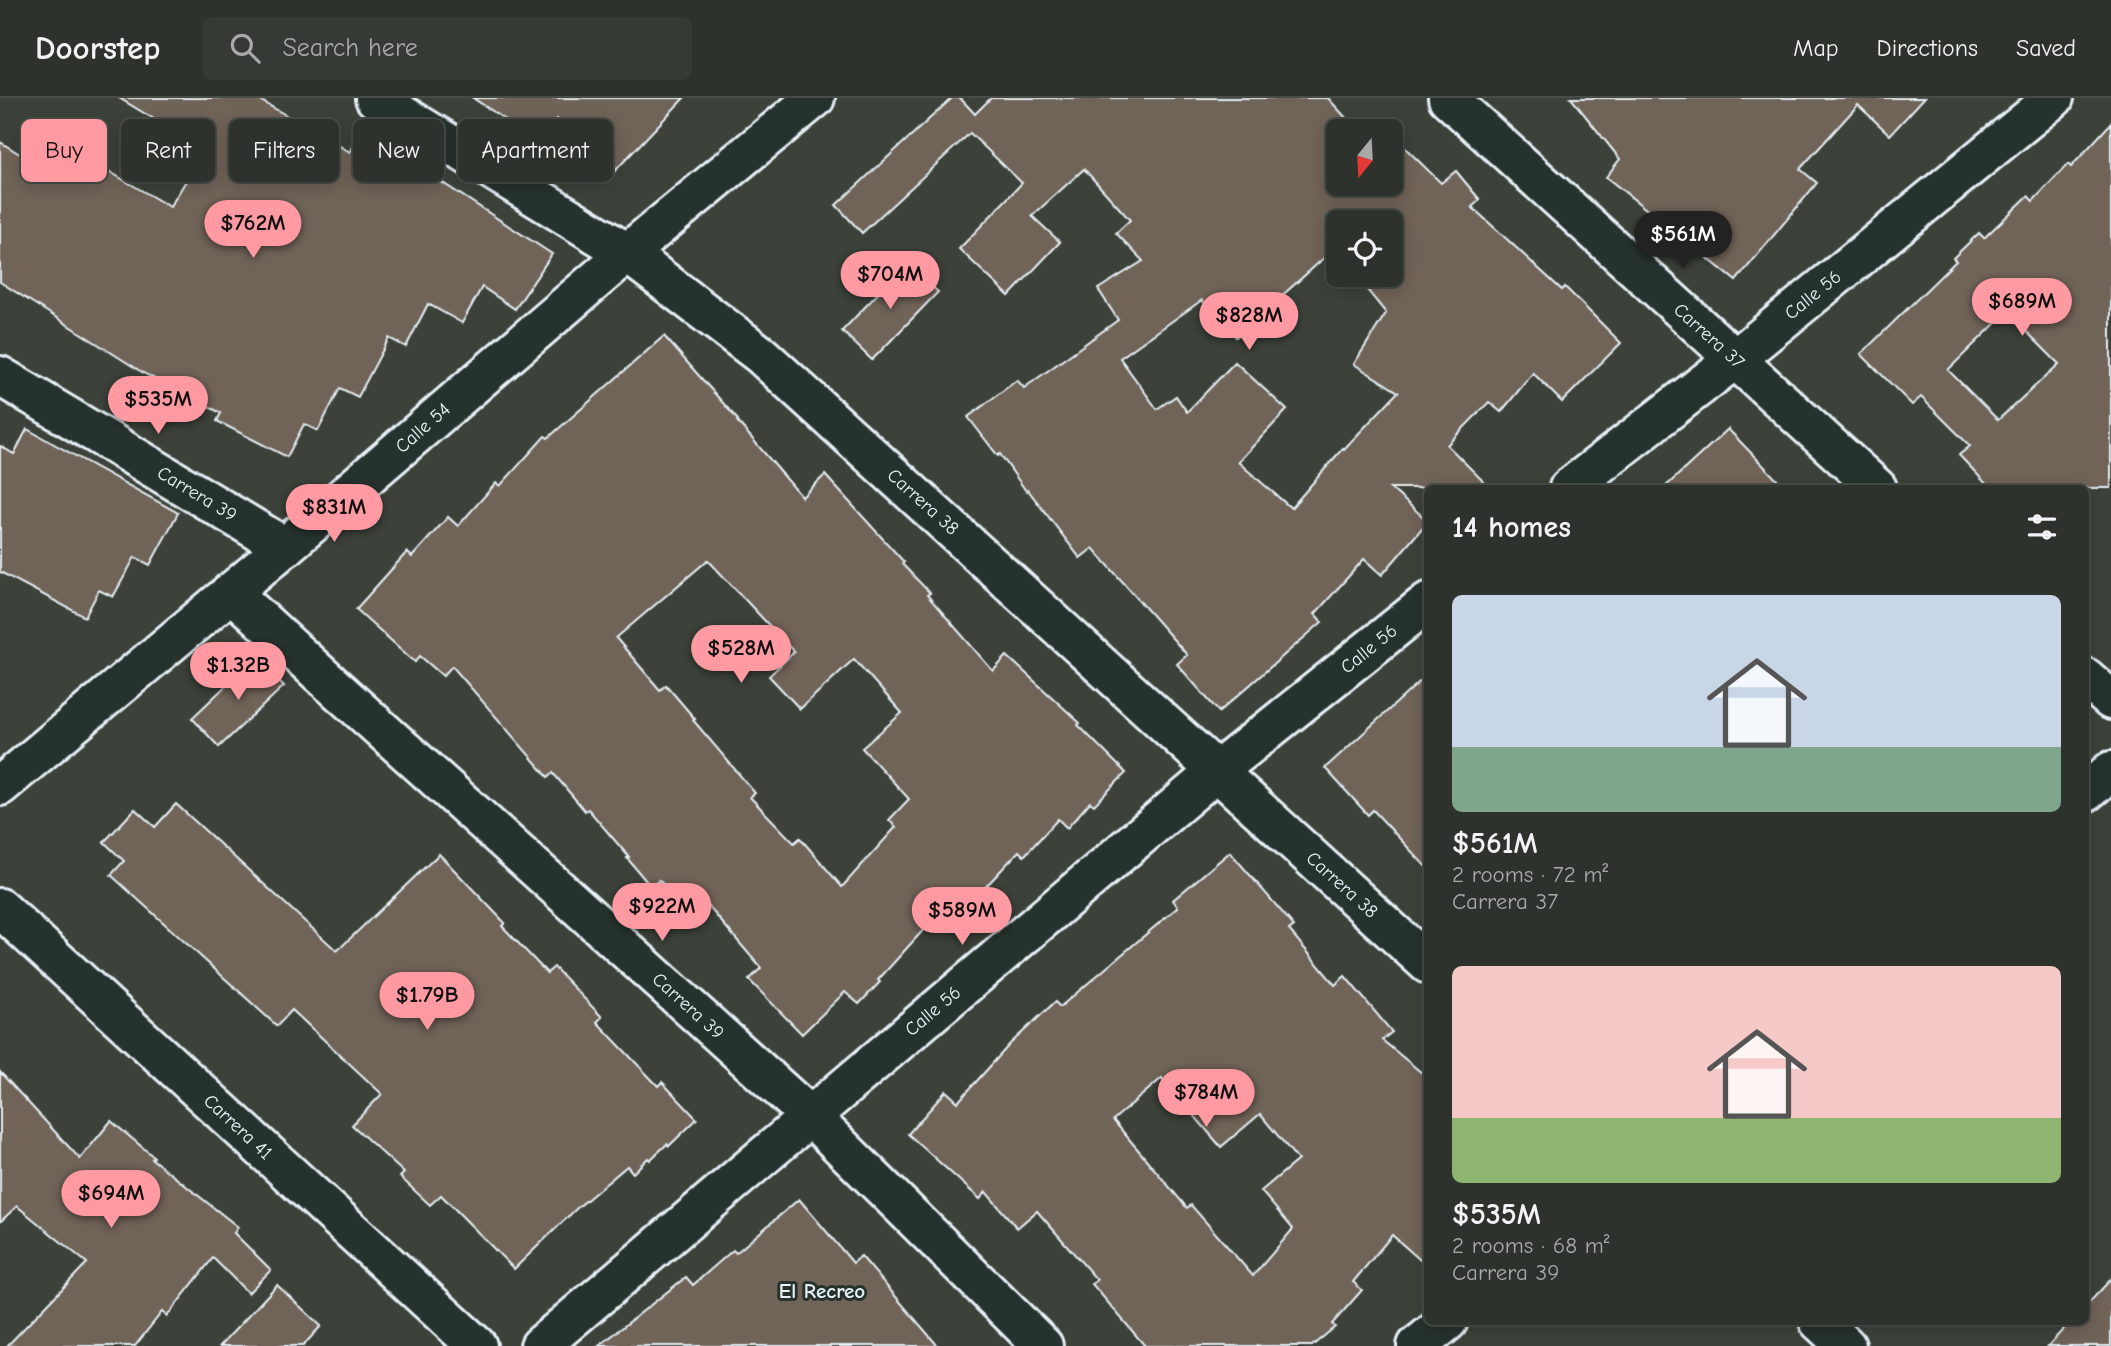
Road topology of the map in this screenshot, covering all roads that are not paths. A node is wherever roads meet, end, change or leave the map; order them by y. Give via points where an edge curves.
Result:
1 (375, 98) edge
2 (815, 98) edge
3 (1448, 98) edge
4 (2054, 98) edge
5 (627, 253) junction
6 (1735, 359) junction
7 (0, 376) edge
8 (1573, 485) edge
9 (1875, 485) edge
10 (285, 547) junction
11 (231, 592) junction
12 (1424, 604) edge
13 (2089, 681) edge
14 (2111, 700) edge
15 (1217, 771) junction
16 (2111, 771) edge
17 (0, 786) edge
18 (2089, 789) edge
19 (0, 908) edge
20 (1424, 960) edge
21 (810, 1115) junction
22 (1443, 1325) edge
23 (1822, 1325) edge
24 (477, 1346) edge
25 (540, 1346) edge
26 (1043, 1346) edge
27 (1417, 1346) edge
28 (1846, 1346) edge

1 - 5 street, Carrera 38
2 - 5 street, Calle 54
3 - 6 street, Carrera 37
4 - 6 street, Calle 56
5 - 10 street, Calle 54
5 - 15 street, Carrera 38 via 761,355
6 - 8 street, Calle 56
6 - 9 street, Carrera 37
7 - 10 street, Carrera 39
10 - 11 street, Calle 54
11 - 17 street, Calle 54
11 - 21 street, Carrera 39
12 - 15 street, Calle 56
13 - 14 street
15 - 20 street, Carrera 38
15 - 21 street, Calle 56
16 - 18 street
19 - 24 street, Carrera 41
21 - 25 street, Calle 56
21 - 26 street, Carrera 39
22 - 27 street
23 - 28 street

